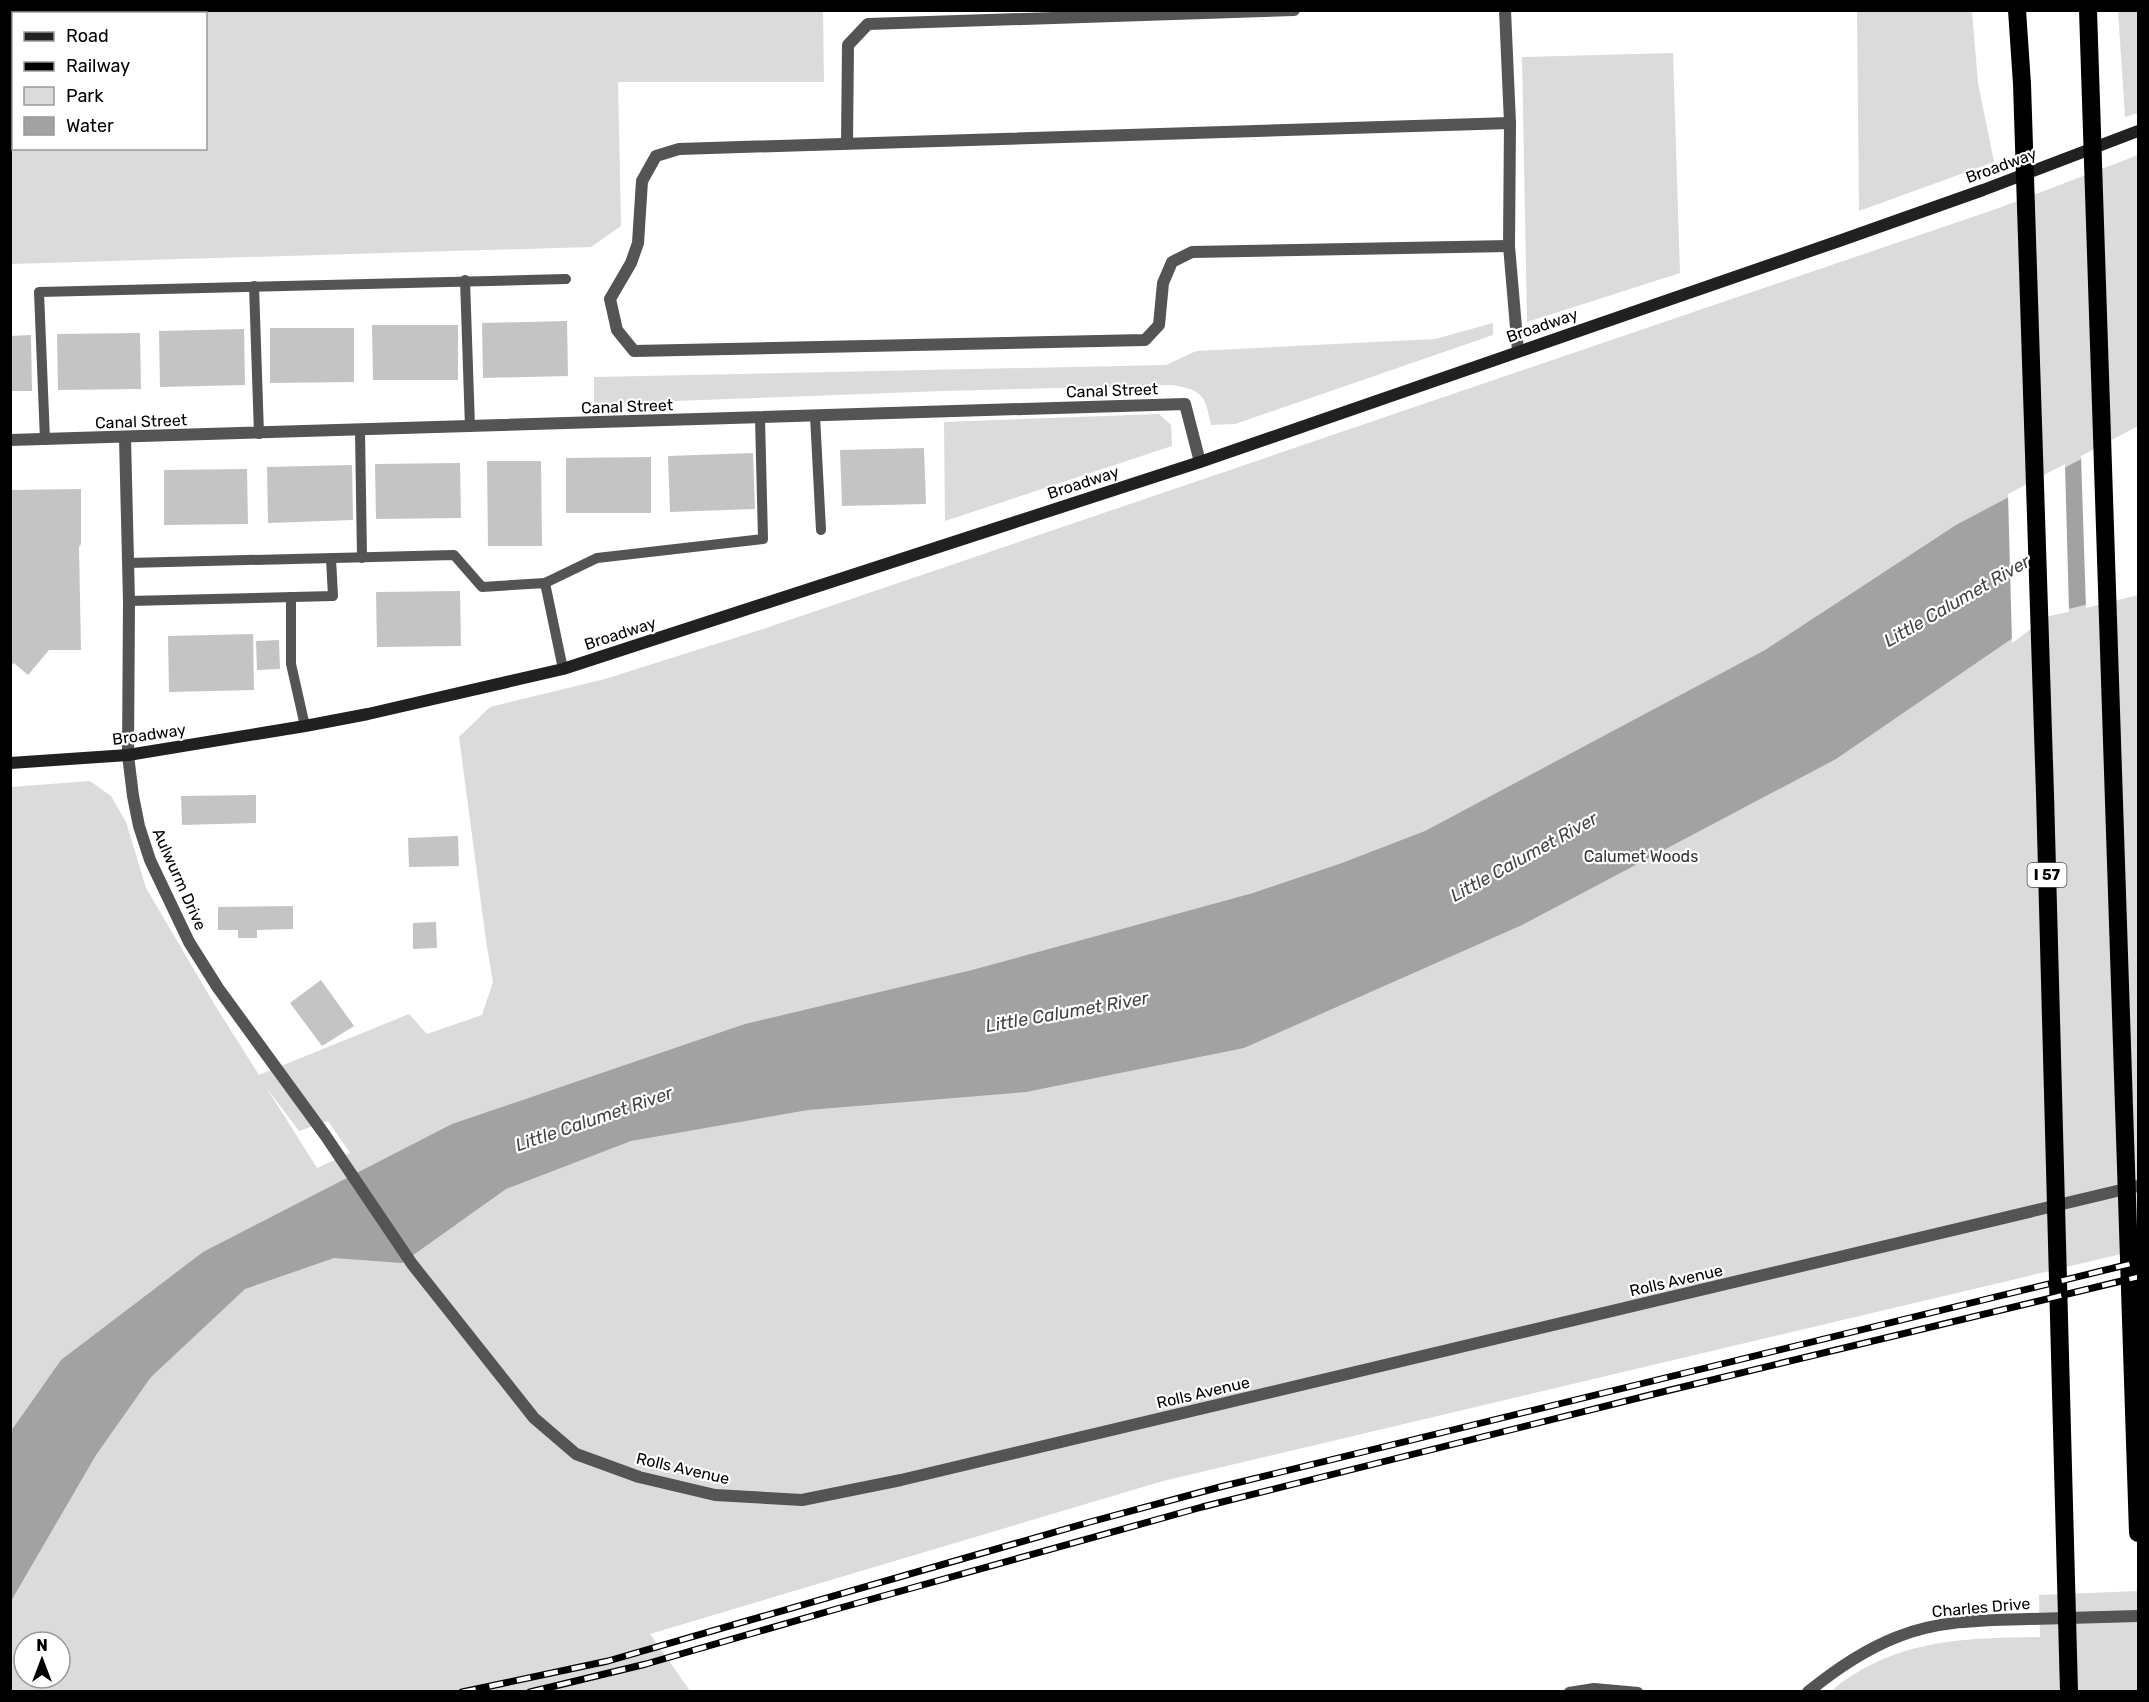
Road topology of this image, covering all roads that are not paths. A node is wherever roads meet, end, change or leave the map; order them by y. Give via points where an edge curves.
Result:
1 (1294, 10) edge
2 (1505, 10) edge
3 (2018, 10) edge
4 (2088, 10) edge
5 (1510, 123) junction
6 (2139, 131) edge
7 (847, 143) junction
8 (1509, 246) junction
9 (566, 279) dead end
10 (465, 280) junction
11 (254, 286) junction
12 (1518, 351) junction
13 (815, 416) junction
14 (760, 418) junction
15 (471, 427) junction
16 (360, 430) junction
17 (259, 434) junction
18 (125, 438) junction
19 (10, 440) edge
20 (45, 440) junction
21 (1200, 462) junction
22 (820, 530) dead end
23 (362, 558) junction
24 (331, 559) junction
25 (128, 563) junction
26 (545, 583) junction
27 (291, 597) junction
28 (129, 601) junction
29 (563, 669) junction
30 (305, 726) junction
31 (128, 755) junction
32 (10, 763) edge
33 (2139, 1186) edge
34 (412, 1264) joint
35 (2139, 1533) edge
36 (2139, 1616) edge
37 (1569, 1692) edge
38 (1638, 1692) edge
39 (1808, 1692) edge
40 (2069, 1692) edge

1 - 7 street via 868,24 848,45
2 - 5 street
3 - 40 highway, I 57 via 2045,794
4 - 35 highway
5 - 7 street
5 - 8 street
6 - 12 street, Broadway via 1961,198
7 - 8 street via 679,149 656,156 642,181 638,243 610,299 617,330 634,351 1145,340 1159,325 1163,283 1172,262 1192,252
8 - 12 street
9 - 10 lane
10 - 11 lane
10 - 15 lane
11 - 17 lane
11 - 20 lane via 39,292
12 - 21 street, Broadway
13 - 14 street, Canal Street
13 - 21 street, Canal Street via 1185,404
13 - 22 lane
14 - 15 street, Canal Street
14 - 26 lane via 763,539 597,558
15 - 16 street, Canal Street
16 - 17 street, Canal Street
16 - 23 lane
17 - 18 street, Canal Street
18 - 20 street, Canal Street
18 - 25 street, Aulwurm Drive
19 - 20 street, Canal Street
21 - 29 street, Broadway
23 - 24 lane
23 - 26 lane via 454,555 482,587
24 - 25 lane
24 - 27 lane via 333,596
25 - 28 street, Aulwurm Drive
26 - 29 lane
27 - 28 lane
27 - 30 lane via 291,664
28 - 31 street, Aulwurm Drive
29 - 30 street, Broadway
30 - 31 street, Broadway
31 - 32 street, Broadway
31 - 34 street, Aulwurm Drive via 139,826 150,860 189,942
33 - 34 street, Rolls Avenue via 936,1472 802,1500 716,1495 639,1477 576,1454 534,1418
36 - 39 street, Charles Drive via 1972,1621 1931,1626 1869,1649 1834,1670
37 - 38 lane via 1594,1688

